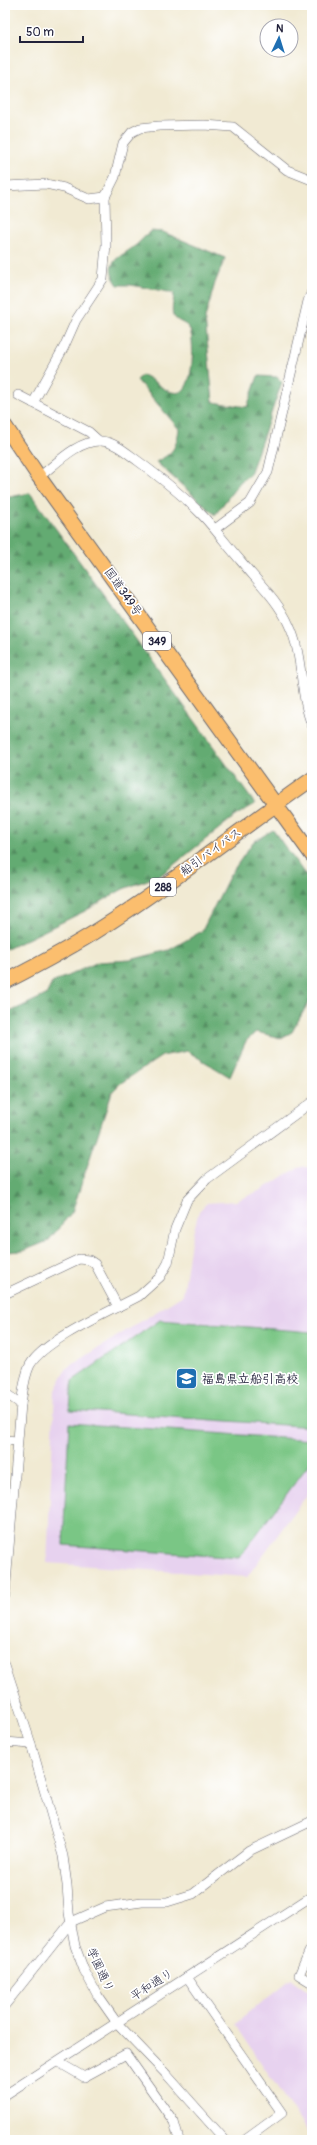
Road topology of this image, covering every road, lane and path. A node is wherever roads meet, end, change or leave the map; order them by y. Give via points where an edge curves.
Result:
1 (312, 180) edge
2 (5, 186) edge
3 (105, 197) junction
4 (312, 291) edge
5 (18, 395) dead end
6 (33, 403) junction
7 (5, 426) edge
8 (99, 441) junction
9 (39, 477) junction
10 (215, 529) junction
11 (312, 725) edge
12 (312, 779) edge
13 (276, 805) junction
14 (312, 855) edge
15 (5, 982) edge
16 (312, 1102) edge
17 (5, 1294) edge
18 (118, 1307) junction
19 (5, 1393) edge
20 (21, 1404) junction
21 (5, 1440) edge
22 (17, 1441) junction
23 (9, 1499) edge
24 (7, 1560) edge
25 (5, 1595) edge
26 (5, 1664) edge
27 (8, 1682) edge
28 (5, 1742) edge
29 (31, 1744) junction
30 (312, 1820) edge
31 (312, 1896) edge
32 (71, 1922) junction
33 (312, 1950) edge
34 (186, 1977) junction
35 (312, 1983) edge
36 (5, 2005) edge
37 (117, 2023) junction
38 (58, 2062) junction
39 (5, 2095) edge
40 (179, 2140) edge
41 (225, 2140) edge
42 (245, 2140) edge

1 - 3 street via 287,170 234,127 159,126 140,128 132,132 123,143 115,177
2 - 3 street via 46,184 64,188 89,199
3 - 6 street via 106,245 103,279 76,320
4 - 10 street via 268,472 250,502
5 - 6 street
6 - 8 street via 89,432
7 - 9 highway, 国道349号 / 349
8 - 9 street via 86,443 77,448
8 - 10 street via 117,446 156,474 178,491
9 - 13 highway, 国道349号 / 349
10 - 11 street via 270,594 289,624 295,638
12 - 13 highway, 船引バイパス / 288
13 - 14 highway, 国道349号 / 349
13 - 15 highway, 船引バイパス / 288 via 102,928
16 - 18 street via 207,1179 187,1200 175,1229 168,1263 160,1277 138,1296
17 - 18 street via 79,1259 89,1260 95,1264
18 - 20 street via 54,1342 38,1355 30,1365
19 - 20 street
20 - 22 street
21 - 22 street
22 - 23 street
23 - 24 street
24 - 25 street
26 - 27 street, 学園通り
27 - 29 street, 学園通り
28 - 29 street
29 - 32 street, 学園通り via 63,1856
30 - 32 street via 249,1851 194,1894 167,1902 142,1902 105,1907
31 - 34 street, 平和通り
32 - 36 street
32 - 37 street, 学園通り via 75,1946 84,1970
33 - 35 street via 299,1975
34 - 37 street, 平和通り
34 - 42 street via 282,2112
37 - 38 street, 平和通り
37 - 41 street, 学園通り
38 - 39 street, 平和通り
38 - 40 street via 84,2077 126,2054 174,2122

